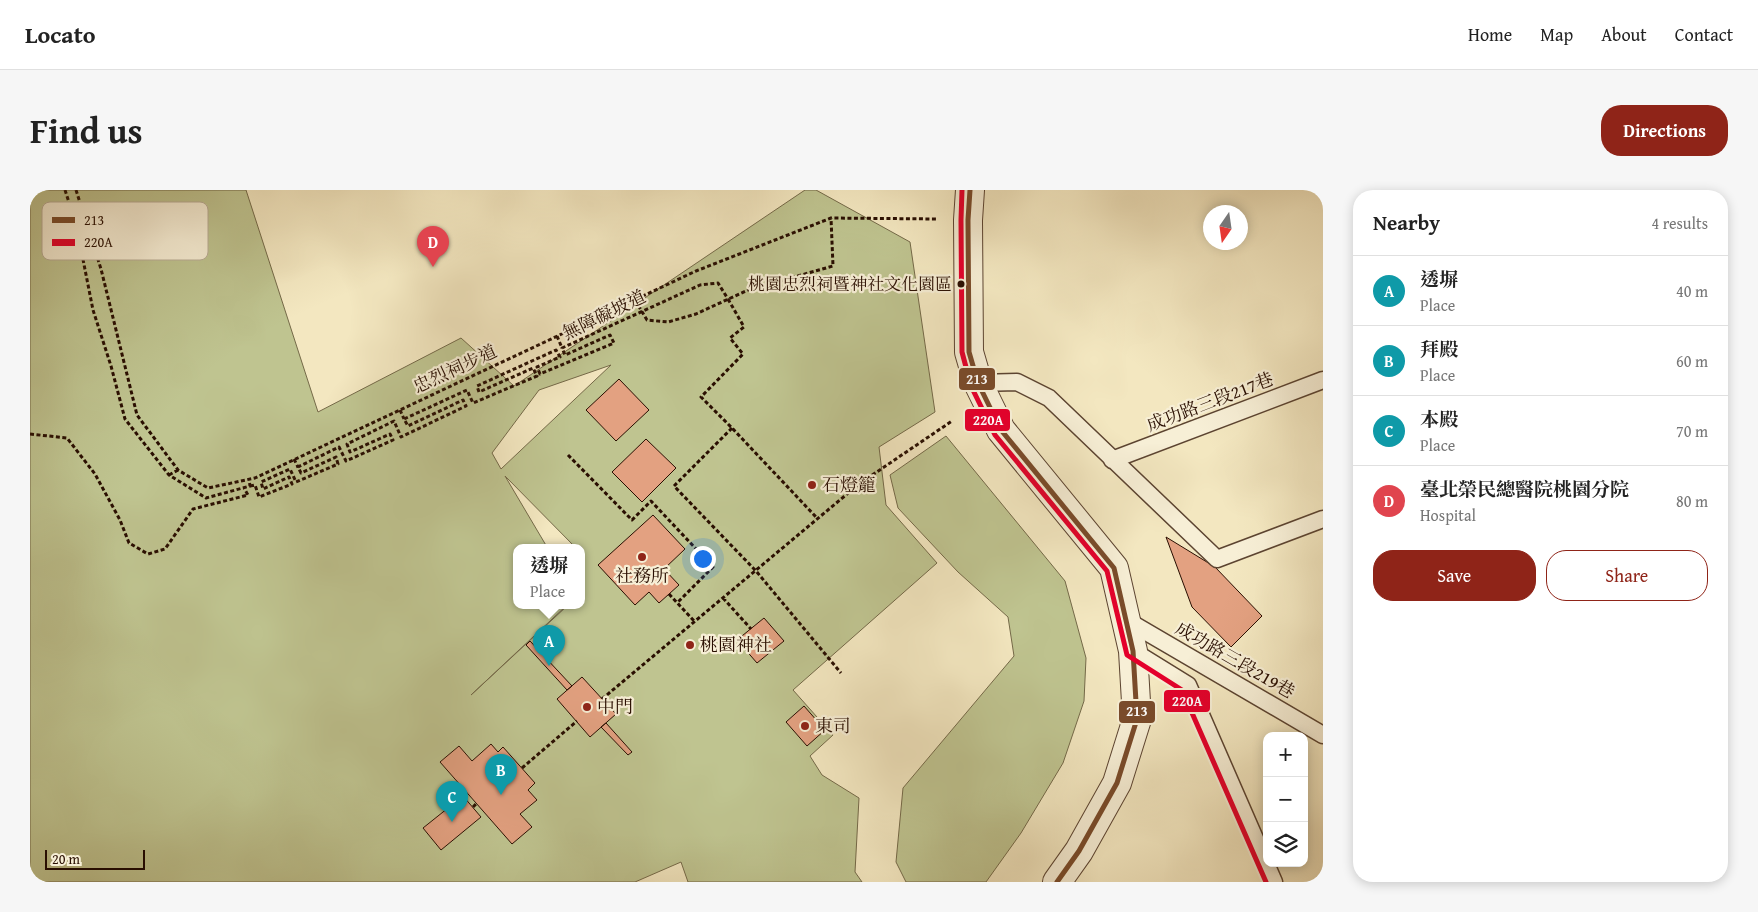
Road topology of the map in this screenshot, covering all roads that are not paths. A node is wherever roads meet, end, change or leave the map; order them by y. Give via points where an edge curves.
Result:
1 (970, 190) edge
2 (1323, 380) edge
3 (978, 383) junction
4 (1112, 460) junction
5 (1323, 519) edge
6 (1126, 620) junction
7 (1133, 651) junction
8 (1323, 735) edge
9 (1057, 882) edge
10 (1274, 882) edge

1 - 3 street via 969,352
2 - 4 lane, 成功路三段217巷
3 - 4 lane via 1017,382 1049,398
3 - 6 street via 1001,430 1114,568
4 - 5 lane via 1217,559
6 - 7 street
6 - 8 lane, 成功路三段219巷
7 - 9 street via 1137,719 1117,783 1080,851
7 - 10 lane via 1188,685

